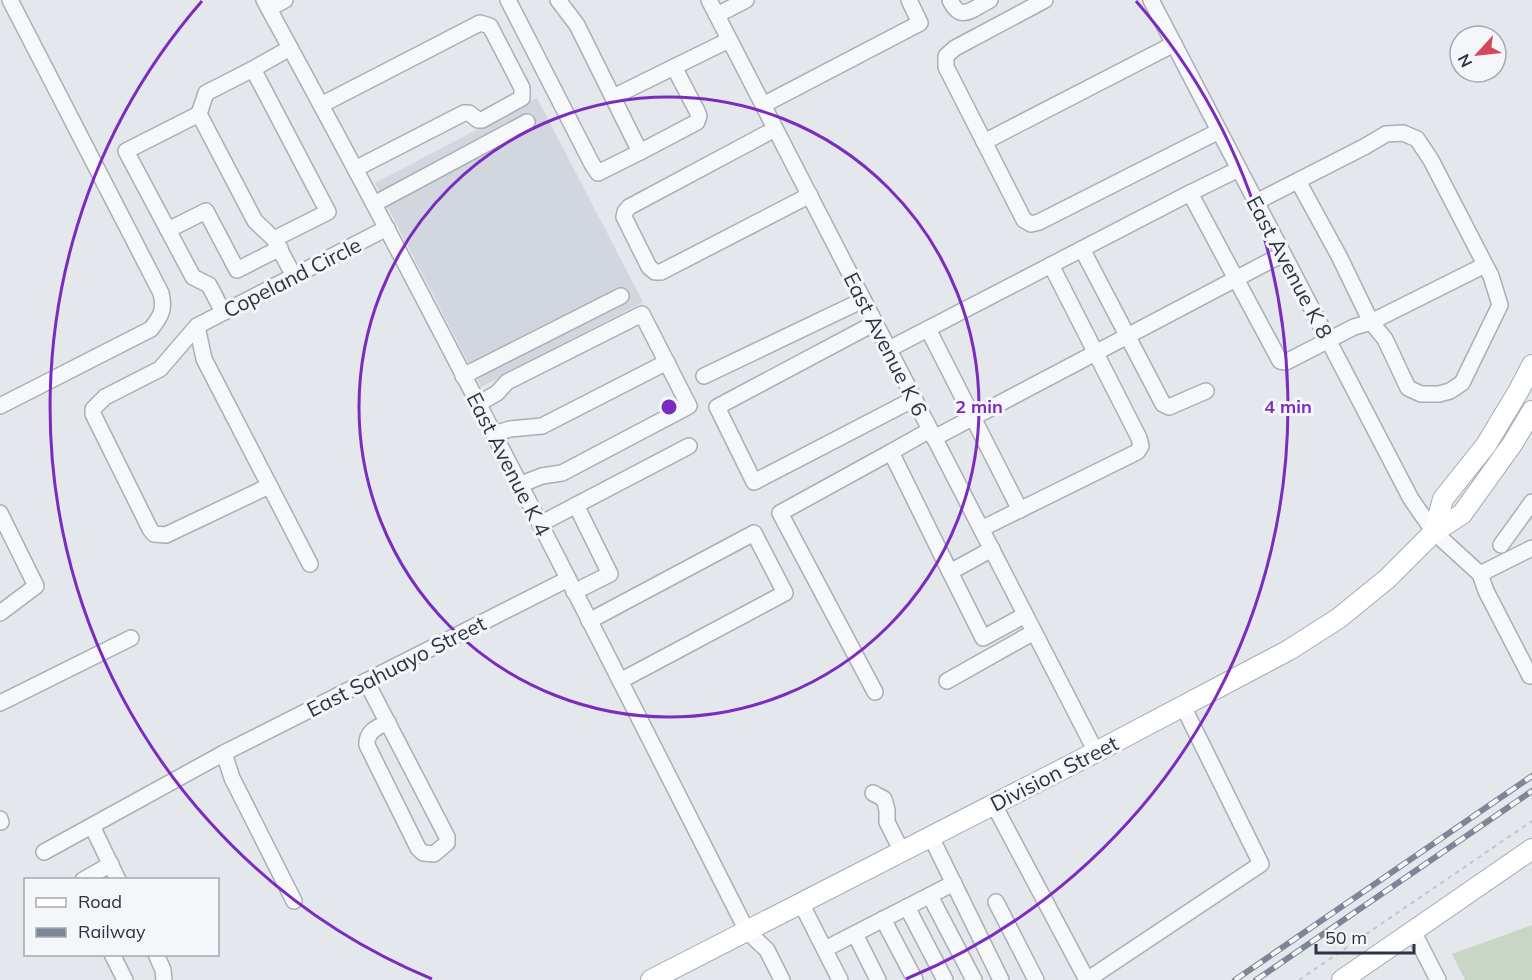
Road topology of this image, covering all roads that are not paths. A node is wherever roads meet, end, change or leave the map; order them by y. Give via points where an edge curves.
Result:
1 (10, 0) edge
2 (285, 0) edge
3 (508, 0) edge
4 (558, 0) edge
5 (709, 0) edge
6 (746, 0) edge
7 (909, 0) edge
8 (950, 0) edge
9 (990, 0) edge
10 (1045, 0) edge
11 (1150, 0) edge
12 (266, 4) edge
13 (717, 15) junction
14 (729, 40) junction
15 (1174, 44) junction
16 (290, 48) junction
17 (674, 67) junction
18 (253, 69) junction
19 (613, 97) junction
20 (321, 105) junction
21 (763, 105) junction
22 (199, 114) junction
23 (527, 122) dead end
24 (775, 129) junction
25 (1219, 131) junction
26 (984, 142) junction
27 (640, 152) junction
28 (356, 169) junction
29 (1239, 169) junction
30 (1298, 181) junction
31 (1190, 193) junction
32 (810, 195) junction
33 (1256, 202) junction
34 (374, 204) junction
35 (387, 228) junction
36 (168, 230) junction
37 (277, 244) junction
38 (1082, 249) junction
39 (1283, 254) junction
40 (1051, 265) junction
41 (1485, 265) junction
42 (294, 276) junction
43 (1235, 279) junction
44 (621, 296) dead end
45 (863, 300) junction
46 (223, 312) junction
47 (1371, 322) junction
48 (875, 323) junction
49 (197, 326) junction
50 (928, 329) junction
51 (1127, 336) junction
52 (1328, 341) junction
53 (889, 349) junction
54 (1095, 353) junction
55 (667, 363) junction
56 (1532, 365) edge
57 (463, 376) junction
58 (704, 376) dead end
59 (1206, 391) dead end
60 (914, 399) junction
61 (478, 404) junction
62 (0, 406) edge
63 (1532, 411) edge
64 (974, 417) junction
65 (932, 434) junction
66 (494, 435) junction
67 (689, 446) dead end
68 (891, 452) junction
69 (519, 485) junction
70 (269, 486) junction
71 (1532, 502) edge
72 (576, 505) junction
73 (1020, 510) junction
74 (0, 513) edge
75 (540, 524) junction
76 (981, 529) junction
77 (1434, 532) junction
78 (1501, 545) dead end
79 (1532, 548) edge
80 (992, 549) junction
81 (310, 564) dead end
82 (950, 572) junction
83 (1480, 573) junction
84 (571, 585) junction
85 (0, 613) edge
86 (1025, 615) junction
87 (589, 621) junction
88 (1034, 632) junction
89 (131, 638) dead end
90 (1532, 675) edge
91 (366, 681) junction
92 (620, 681) junction
93 (947, 681) dead end
94 (875, 692) dead end
95 (0, 703) edge
96 (1183, 706) junction
97 (388, 722) junction
98 (1096, 752) junction
99 (224, 753) junction
100 (873, 793) dead end
101 (994, 805) junction
102 (92, 826) junction
103 (931, 837) junction
104 (1532, 849) edge
105 (44, 852) dead end
106 (902, 852) junction
107 (111, 864) junction
108 (85, 878) edge
109 (118, 878) edge
110 (954, 883) junction
111 (930, 896) junction
112 (294, 901) dead end
113 (996, 902) dead end
114 (801, 903) junction
115 (907, 907) junction
116 (883, 919) junction
117 (747, 931) junction
118 (1413, 932) junction
119 (855, 934) junction
120 (825, 949) junction
121 (113, 956) edge
122 (157, 956) edge
123 (779, 979) edge
124 (125, 980) edge
125 (164, 980) edge
126 (651, 980) edge
127 (840, 980) edge
128 (878, 980) edge
129 (915, 980) edge
130 (945, 980) edge
131 (974, 980) edge
132 (1001, 980) edge
133 (1036, 980) edge
134 (1342, 980) edge
135 (1438, 980) edge

1 - 62 street via 164,304 152,329
2 - 12 street
3 - 27 street via 598,173
4 - 19 street via 577,25
5 - 13 street, East Avenue K 6
6 - 13 street
7 - 21 street via 920,23
8 - 9 street via 960,14
10 - 26 street via 946,56 946,67
11 - 15 street, East Avenue K 8
12 - 16 street, East Avenue K 4
13 - 14 street, East Avenue K 6
14 - 17 street
14 - 21 street, East Avenue K 6
15 - 25 street, East Avenue K 8
15 - 26 street
16 - 18 street
16 - 20 street, East Avenue K 4
17 - 19 street
17 - 27 street via 699,116 697,122
18 - 22 street via 206,93
18 - 37 street via 328,212
19 - 27 street
20 - 28 street, East Avenue K 4
20 - 28 street via 480,22 490,26 522,88 522,98 482,120 464,113
21 - 24 street, East Avenue K 6
22 - 36 street via 126,152
22 - 37 street via 255,221
23 - 34 street
24 - 32 street, East Avenue K 6
24 - 32 street via 629,207 624,218 649,267 661,272
25 - 26 street via 1031,224 1024,220
25 - 29 street, East Avenue K 8
28 - 34 street, East Avenue K 4
29 - 31 street
29 - 33 street, East Avenue K 8
30 - 33 street
30 - 41 street via 1386,134 1403,132 1417,139 1431,160
30 - 47 street
31 - 38 street
31 - 43 street
32 - 45 street, East Avenue K 6
33 - 39 street, East Avenue K 8
34 - 35 street, East Avenue K 4
35 - 42 street, Copeland Circle
35 - 57 street, East Avenue K 4
36 - 37 street via 206,211 237,270
36 - 46 street via 192,277 209,285
37 - 42 street
38 - 40 street
38 - 51 street
39 - 43 street
39 - 52 street, East Avenue K 8
40 - 50 street
40 - 54 street
41 - 47 street
41 - 47 street via 1500,304 1461,383 1450,391 1421,394 1408,388 1385,339
42 - 46 street, Copeland Circle
43 - 51 street
43 - 52 street via 1280,362
44 - 57 street
45 - 48 street, East Avenue K 6
45 - 58 street
46 - 49 street, Copeland Circle
47 - 52 street
48 - 53 street, East Avenue K 6
48 - 60 street via 717,407 754,482
49 - 70 street via 204,359
49 - 70 street via 160,369 105,398 93,414 154,534 166,535
50 - 53 street
50 - 64 street
51 - 54 street
51 - 59 street via 1163,404 1175,406
52 - 77 street, East Avenue K 8 via 1411,499
53 - 60 street, East Avenue K 6
54 - 64 street
54 - 73 street via 1141,446 1137,452
55 - 61 street via 642,314 507,382
55 - 66 street via 542,426
55 - 69 street via 689,406 561,472
56 - 77 main road via 1486,445 1443,499
57 - 61 street, East Avenue K 4
60 - 65 street, East Avenue K 6
61 - 66 street, East Avenue K 4
63 - 77 main road, Division Street via 1462,514
64 - 65 street
64 - 73 street
65 - 68 street
65 - 76 street, East Avenue K 6
66 - 69 street, East Avenue K 4
67 - 72 street
68 - 82 street
68 - 94 street via 780,513
69 - 75 street, East Avenue K 4
70 - 81 street
71 - 78 street
72 - 75 street
72 - 84 street, East Sahuayo Street via 610,573
73 - 76 street
74 - 85 street via 36,586
75 - 84 street, East Avenue K 4
76 - 80 street, East Avenue K 6
77 - 83 street, East Avenue K 8
77 - 96 main road, Division Street via 1388,578 1339,618 1289,650
79 - 83 street
80 - 82 street
80 - 86 street, East Avenue K 6
82 - 86 street via 983,638
83 - 90 street
84 - 87 street, East Avenue K 4
84 - 91 street, East Sahuayo Street
86 - 88 street, East Avenue K 6
87 - 92 street, East Avenue K 4
87 - 92 street via 754,533 780,582 785,593
88 - 93 street
88 - 98 street, East Avenue K 6
89 - 95 street
91 - 97 street
91 - 99 street, East Sahuayo Street
92 - 117 street, East Avenue K 4
96 - 98 main road, Division Street
96 - 101 street via 1260,864 1087,980
97 - 97 street via 447,837 447,843 434,854 418,848 367,745 369,733
98 - 101 main road, Division Street
99 - 102 street, East Sahuayo Street
99 - 112 street via 232,778
100 - 106 street via 884,799 886,822
101 - 103 main road, Division Street
102 - 105 street, East Sahuayo Street
102 - 107 street
103 - 106 main road, Division Street
103 - 110 street
104 - 118 main road
106 - 114 main road, Division Street
107 - 108 street
107 - 109 street
110 - 111 street
110 - 132 street
111 - 115 street
111 - 131 street
113 - 133 street
114 - 117 main road, Division Street
114 - 120 street
115 - 116 street
115 - 130 street
116 - 119 street
116 - 129 street
117 - 123 street, East Avenue K 4 via 767,950
117 - 126 main road, Division Street
118 - 134 main road
118 - 135 street
119 - 120 street
119 - 128 street
120 - 127 street
121 - 124 street
122 - 125 street

